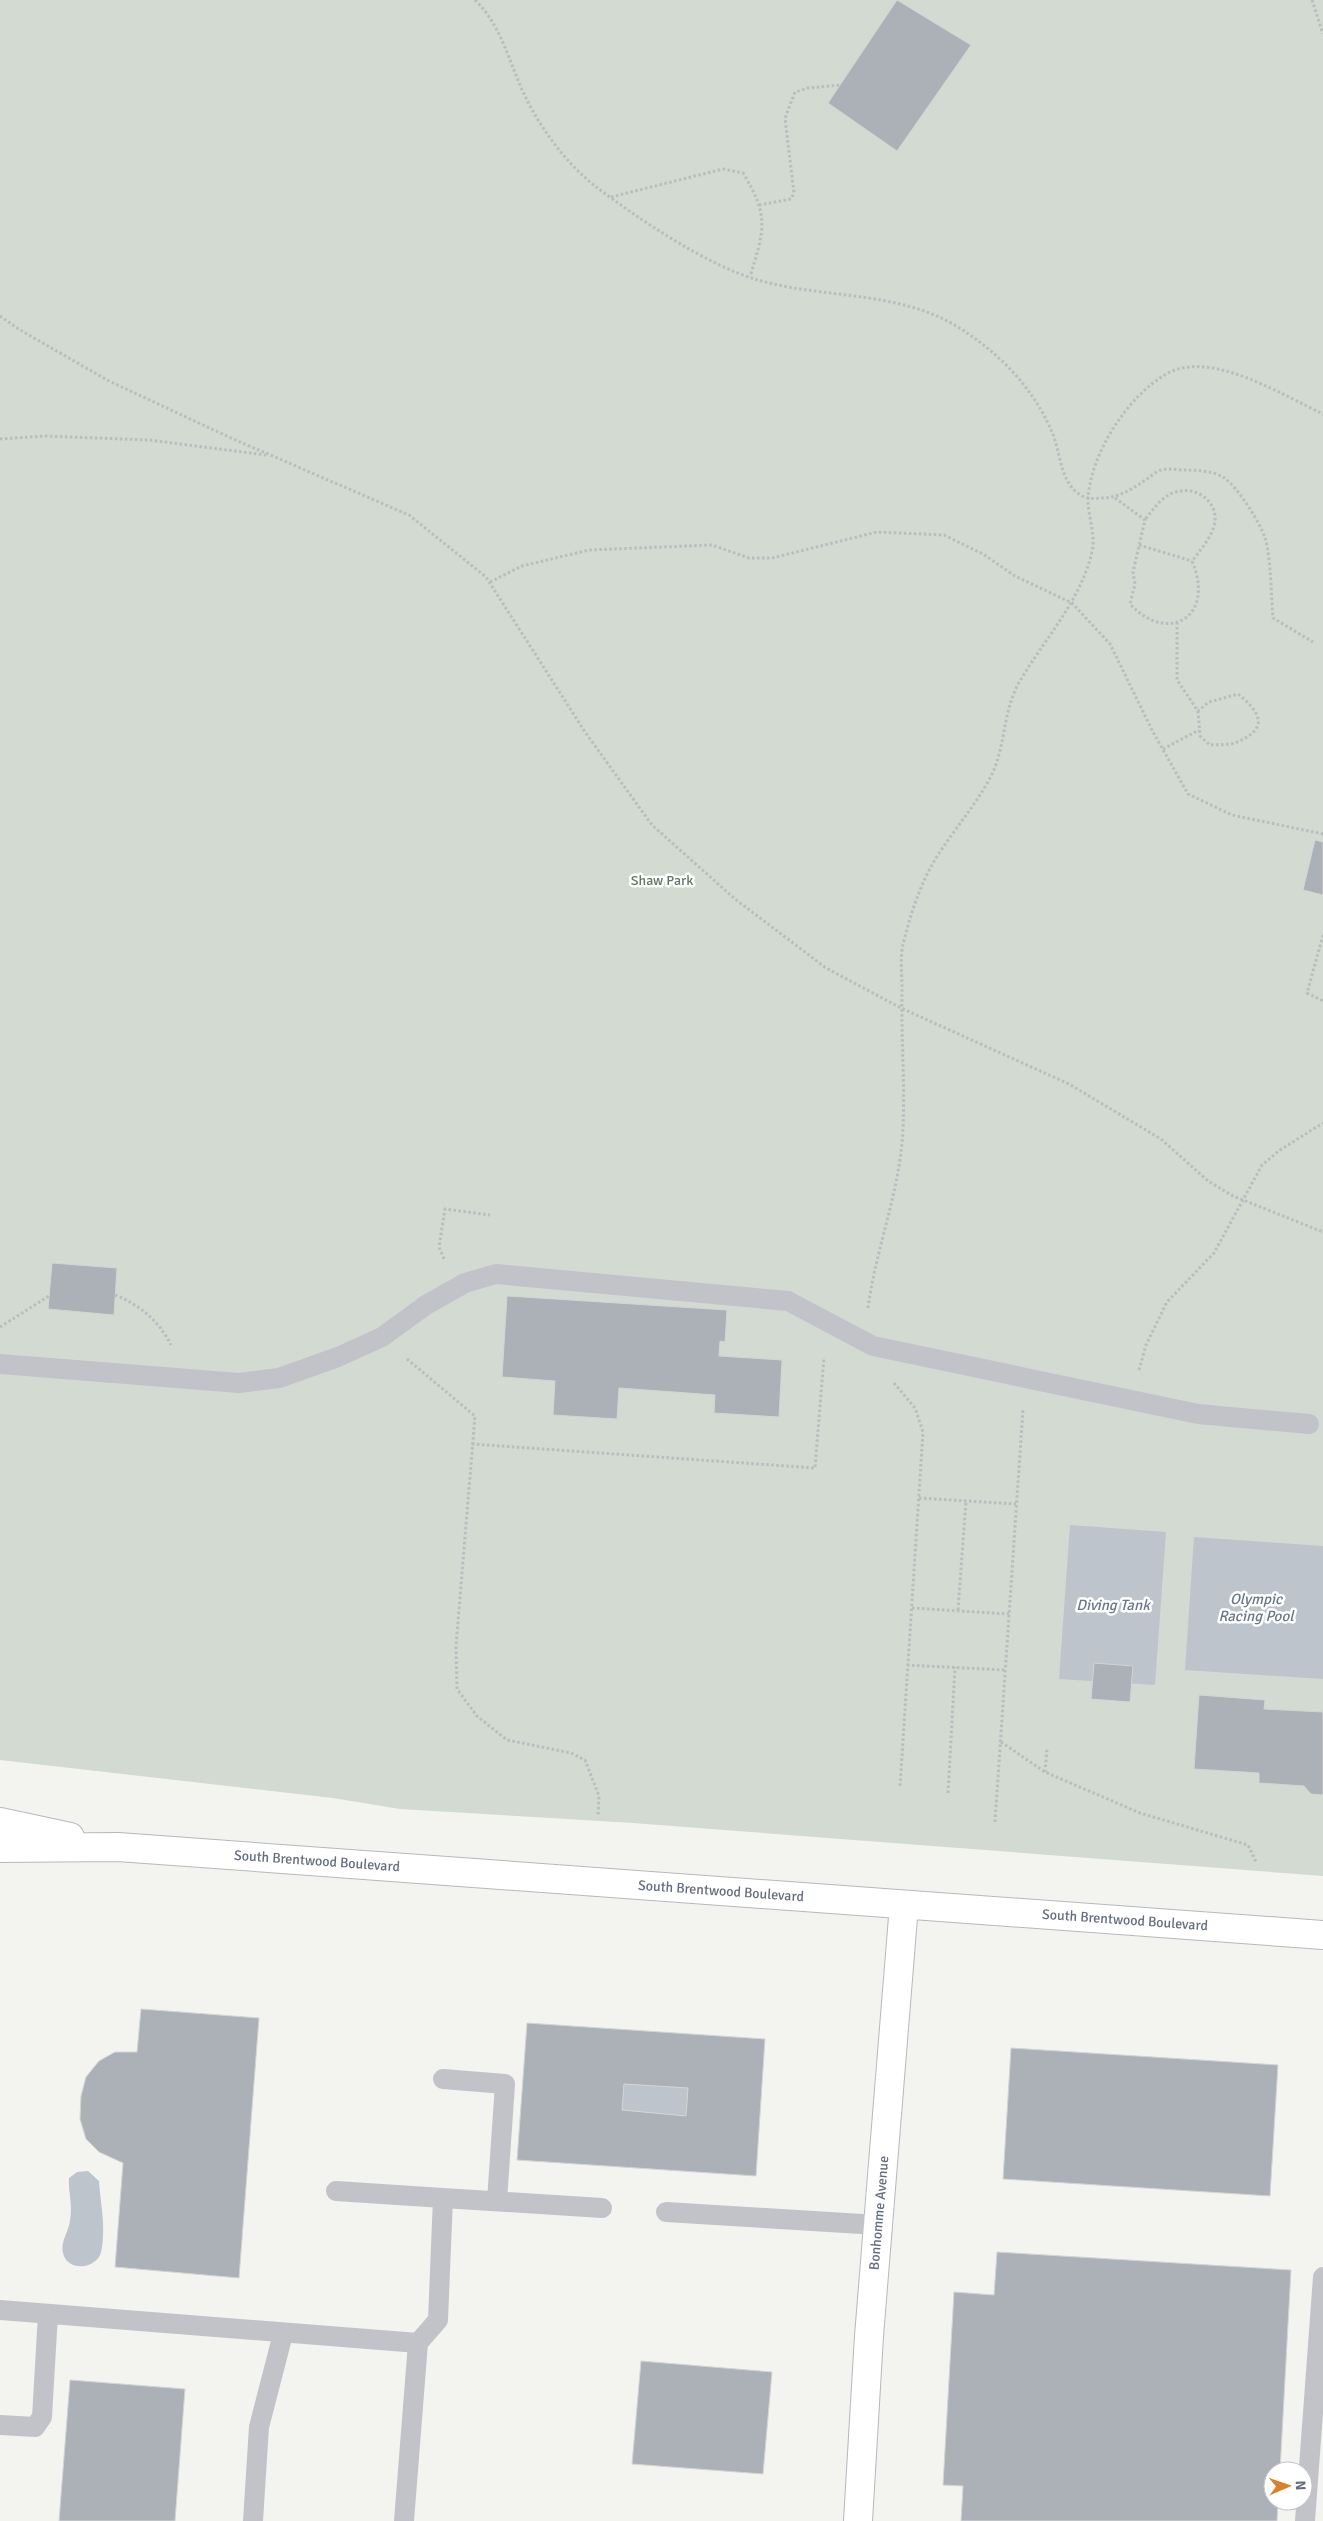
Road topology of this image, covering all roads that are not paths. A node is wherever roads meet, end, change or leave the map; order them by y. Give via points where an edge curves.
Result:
1 (0, 1364) edge
2 (1309, 1424) dead end
3 (0, 1822) edge
4 (118, 1847) junction
5 (0, 1848) edge
6 (904, 1904) junction
7 (1323, 1935) edge
8 (443, 2079) dead end
9 (336, 2191) dead end
10 (443, 2198) junction
11 (497, 2201) junction
12 (602, 2208) dead end
13 (666, 2212) dead end
14 (878, 2225) junction
15 (1323, 2277) edge
16 (0, 2310) edge
17 (48, 2314) junction
18 (283, 2334) junction
19 (418, 2344) junction
20 (0, 2425) edge
21 (1317, 2438) edge
22 (253, 2521) edge
23 (404, 2521) edge
24 (858, 2521) edge
25 (1306, 2521) edge

1 - 2 lane via 239,1383 279,1378 338,1358 382,1337 426,1305 466,1283 496,1274 788,1301 873,1346 1198,1414
3 - 4 main road, South Brentwood Boulevard
4 - 5 main road, South Brentwood Boulevard
4 - 6 main road, South Brentwood Boulevard
6 - 7 main road, South Brentwood Boulevard
6 - 14 main road, Bonhomme Avenue
8 - 11 lane via 505,2084
9 - 10 lane
10 - 11 lane
10 - 19 lane via 438,2320
11 - 12 lane
13 - 14 lane
14 - 24 main road, Bonhomme Avenue
15 - 21 lane
16 - 17 lane
17 - 18 lane
17 - 20 lane via 42,2417 35,2427
18 - 19 lane
18 - 22 lane via 259,2427
19 - 23 lane
21 - 25 lane

